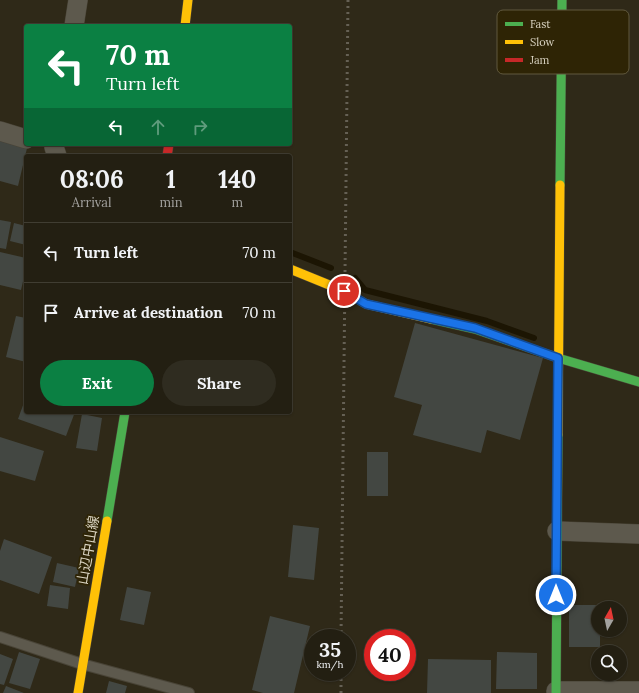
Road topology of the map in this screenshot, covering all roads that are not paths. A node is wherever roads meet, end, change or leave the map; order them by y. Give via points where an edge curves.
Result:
1 (78, 0) edge
2 (188, 0) edge
3 (562, 0) edge
4 (562, 10) edge
5 (74, 24) edge
6 (185, 24) edge
7 (561, 74) edge
8 (0, 131) edge
9 (24, 138) edge
10 (292, 270) edge
11 (558, 358) junction
12 (639, 382) edge
13 (125, 414) edge
14 (557, 531) junction
15 (639, 534) edge
16 (0, 637) edge
17 (82, 664) junction
18 (639, 691) edge
19 (556, 692) edge
20 (78, 693) edge
21 (189, 693) edge

1 - 5 street
2 - 6 street
3 - 4 street
7 - 11 street
8 - 9 street
10 - 11 street via 344,291 366,304 475,328
11 - 12 street
11 - 14 street
13 - 17 street, 山辺中山線
14 - 15 street
14 - 19 street
16 - 17 lane
17 - 20 street, 山辺中山線
17 - 21 lane
18 - 19 street

